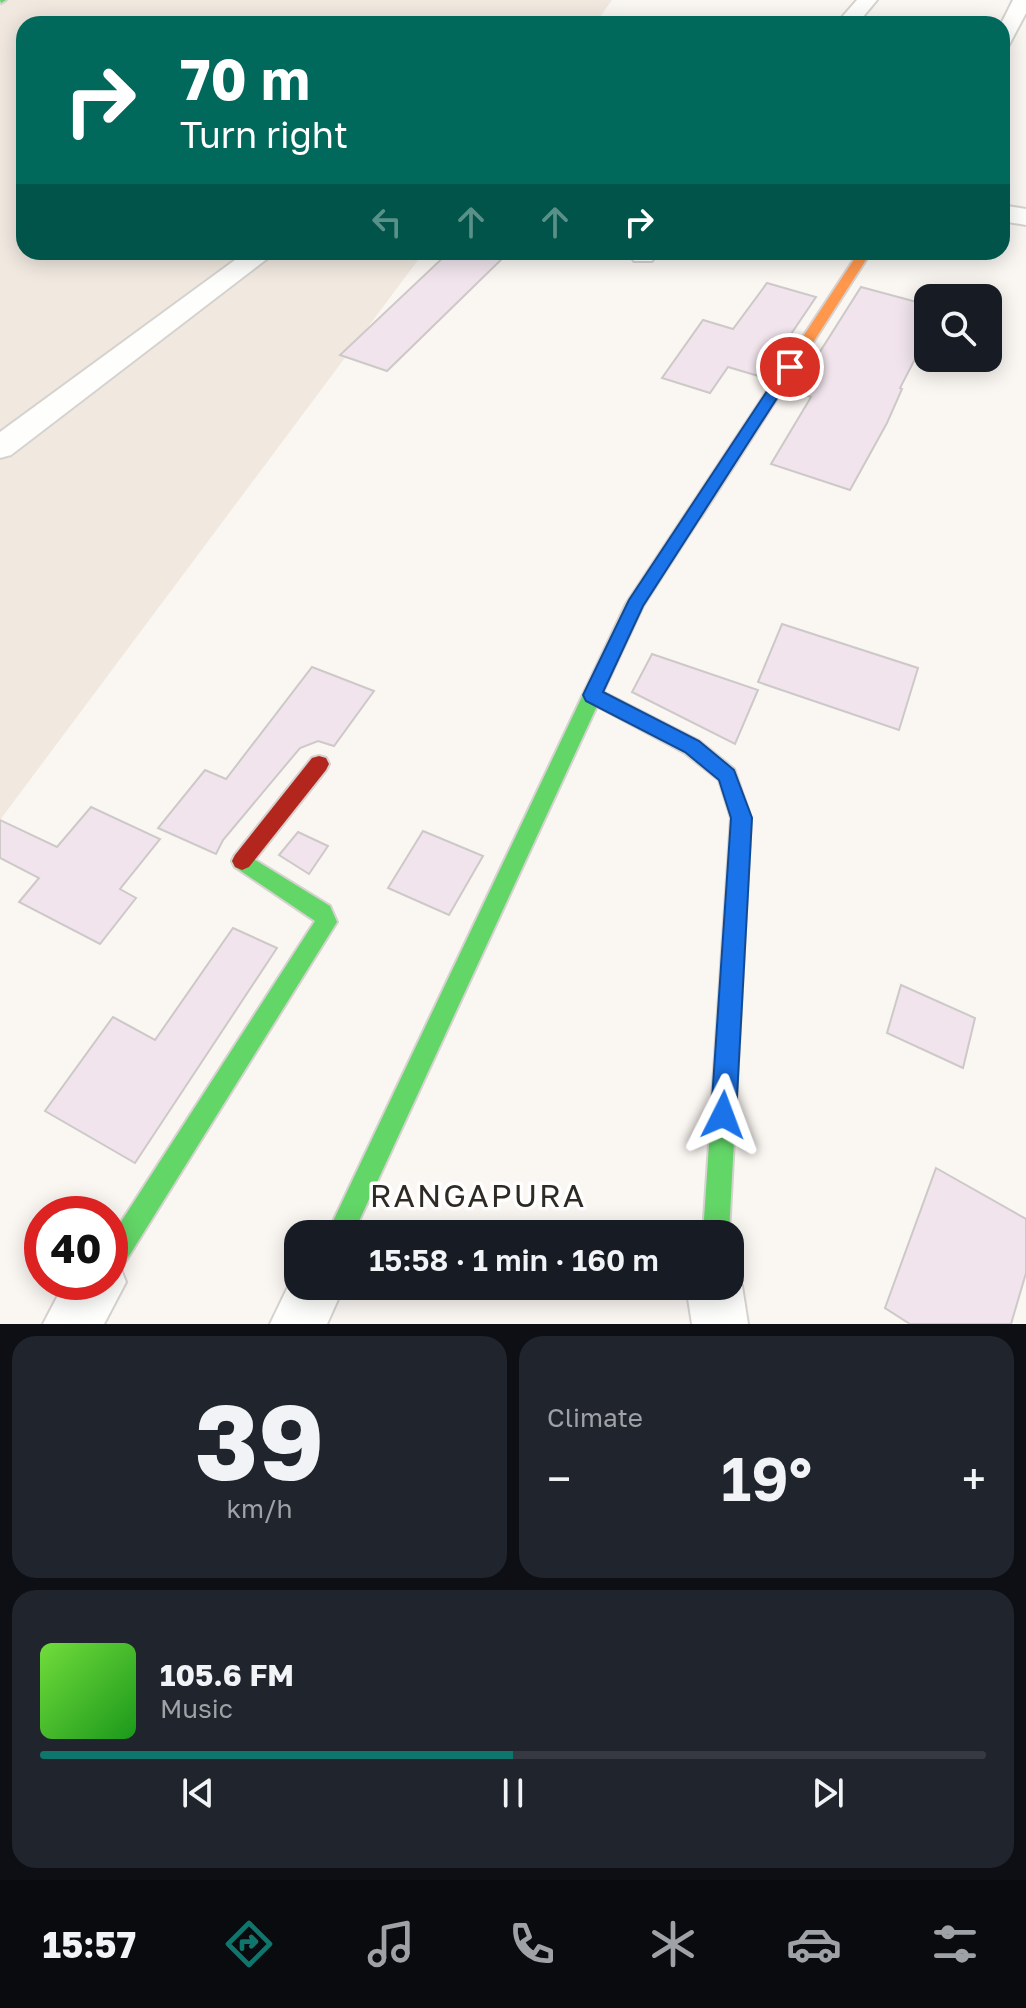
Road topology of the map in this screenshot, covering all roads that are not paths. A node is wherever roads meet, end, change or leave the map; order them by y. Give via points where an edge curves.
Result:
1 (867, 0) edge
2 (1023, 0) edge
3 (853, 16) edge
4 (1010, 25) edge
5 (252, 260) edge
6 (860, 260) edge
7 (0, 448) edge
8 (592, 695) junction
9 (319, 764) dead end
10 (347, 1220) edge
11 (717, 1220) edge
12 (128, 1235) edge
13 (86, 1300) edge
14 (309, 1300) edge
15 (716, 1300) edge
16 (71, 1324) edge
17 (298, 1324) edge
18 (720, 1324) edge

1 - 3 street
2 - 4 street
5 - 7 street
6 - 8 street via 635,604
8 - 10 street
8 - 11 street via 692,747 727,775 741,818
9 - 12 street via 242,862 322,913 326,922
13 - 16 street
14 - 17 street
15 - 18 street

